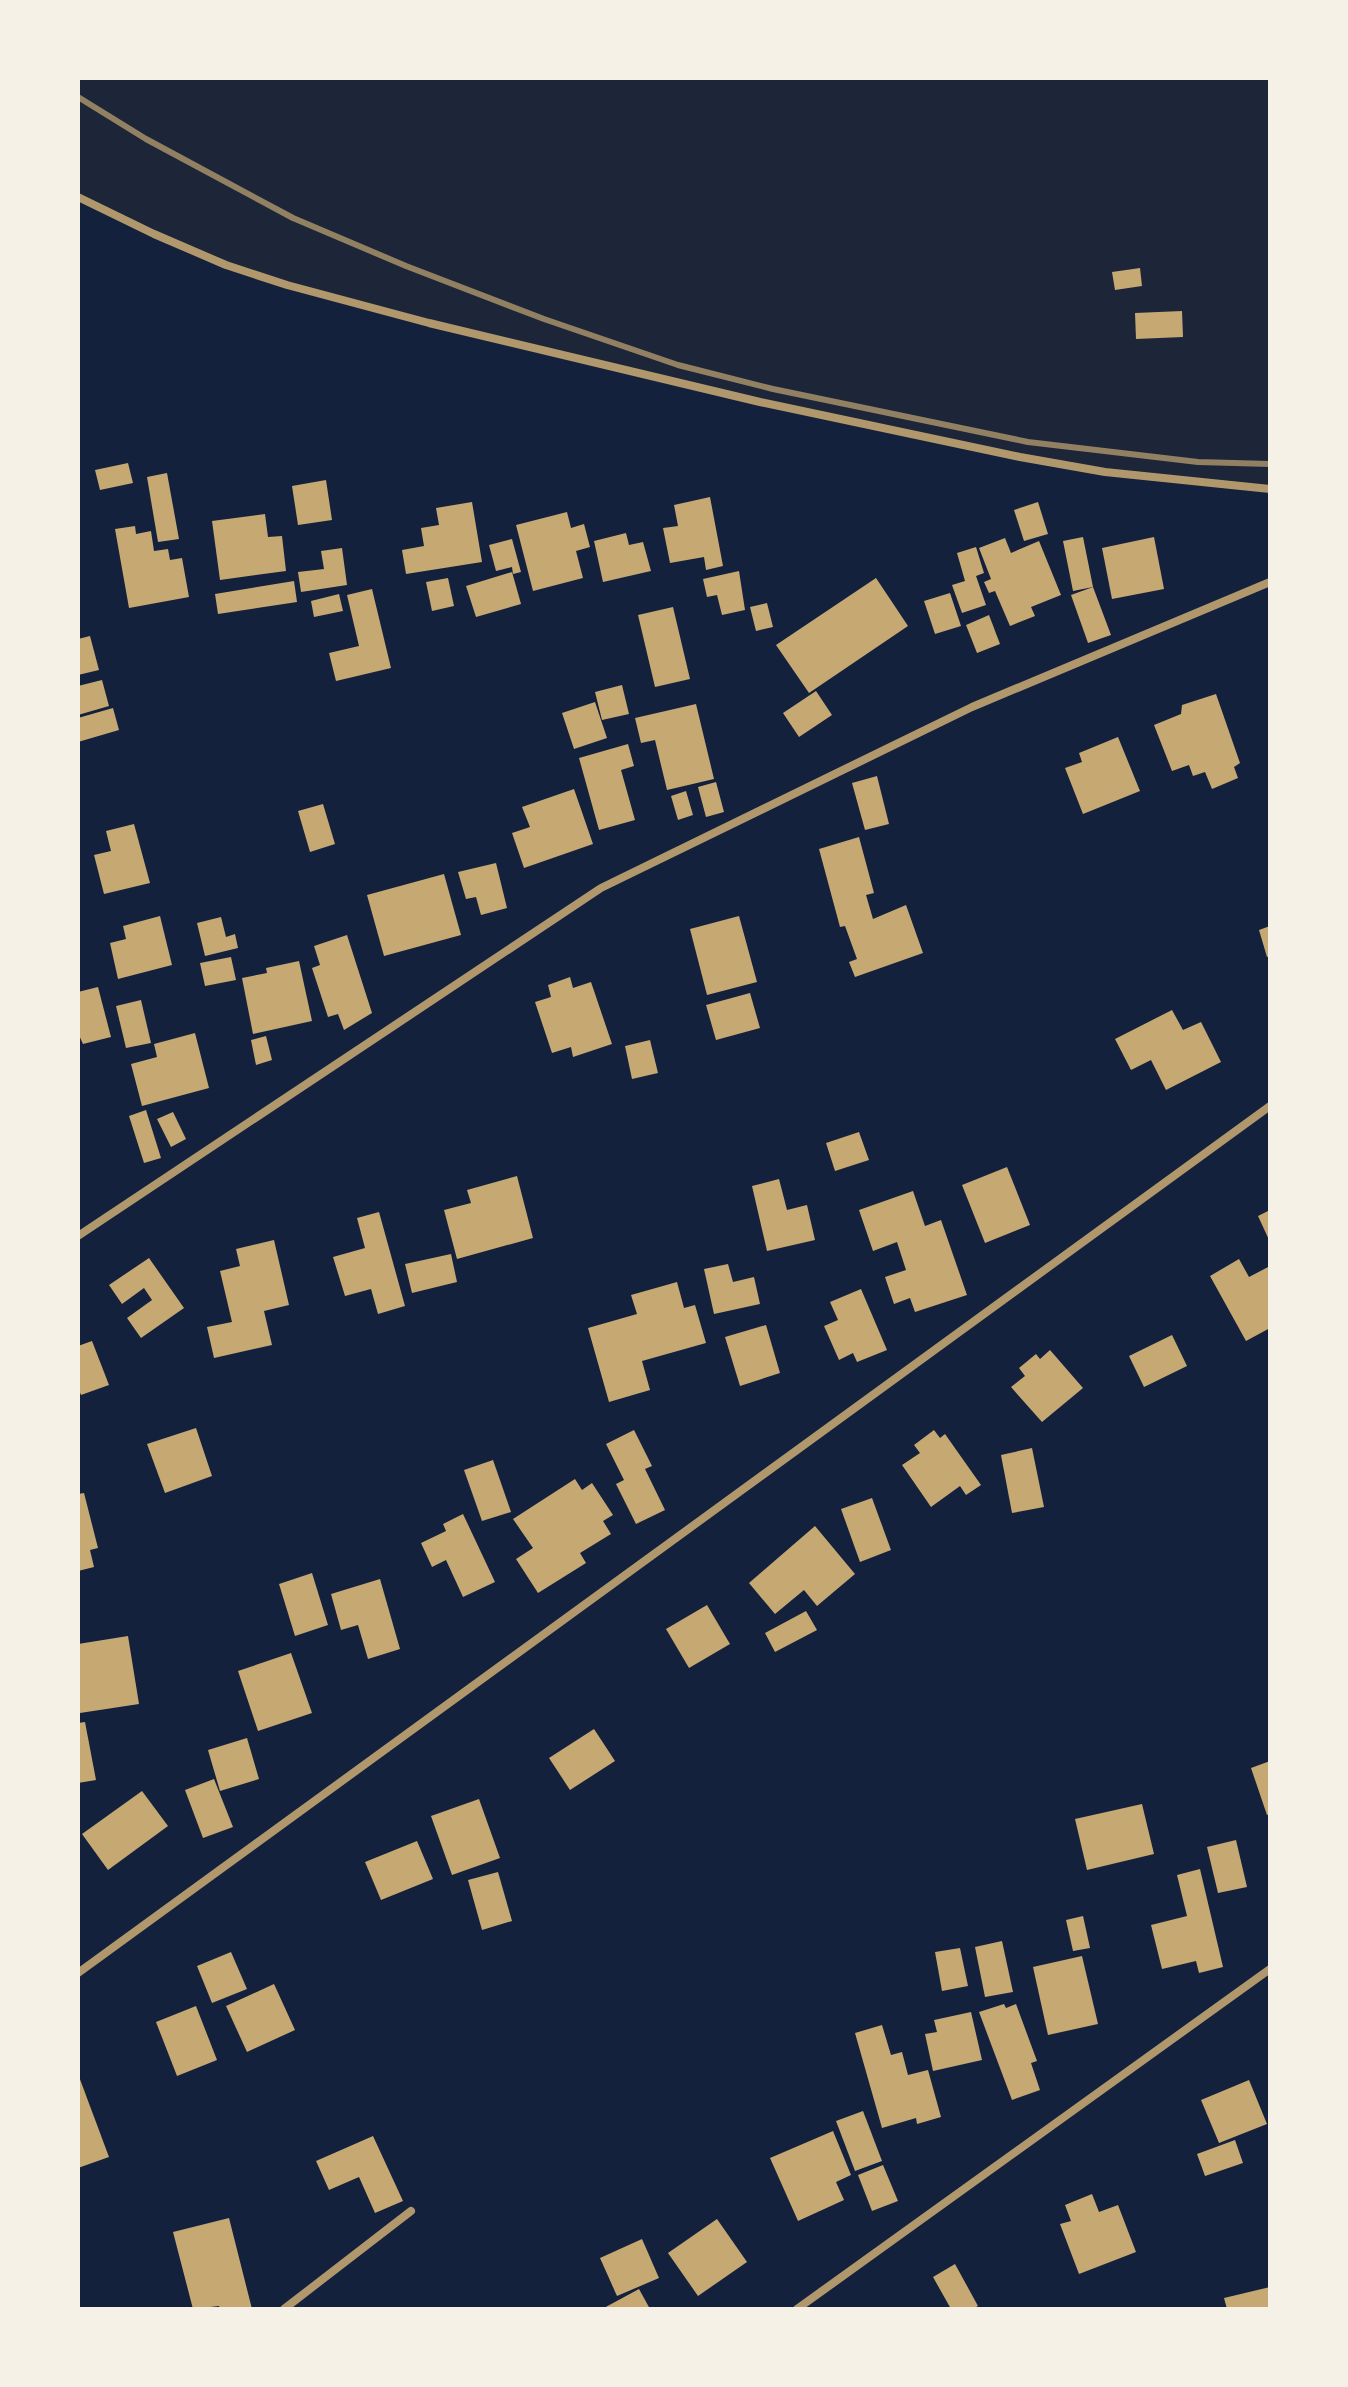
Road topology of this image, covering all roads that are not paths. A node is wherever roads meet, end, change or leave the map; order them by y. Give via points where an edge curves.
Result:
1 (78, 197) edge
2 (1270, 489) edge
3 (1270, 582) edge
4 (1270, 1106) edge
5 (78, 1236) edge
6 (1270, 1969) edge
7 (78, 1973) edge
8 (411, 2211) dead end
9 (284, 2309) edge
10 (797, 2309) edge

1 - 2 street via 226,265 429,323 1020,457 1105,472
3 - 5 street via 972,707 601,888
4 - 7 street
6 - 10 street
8 - 9 street

